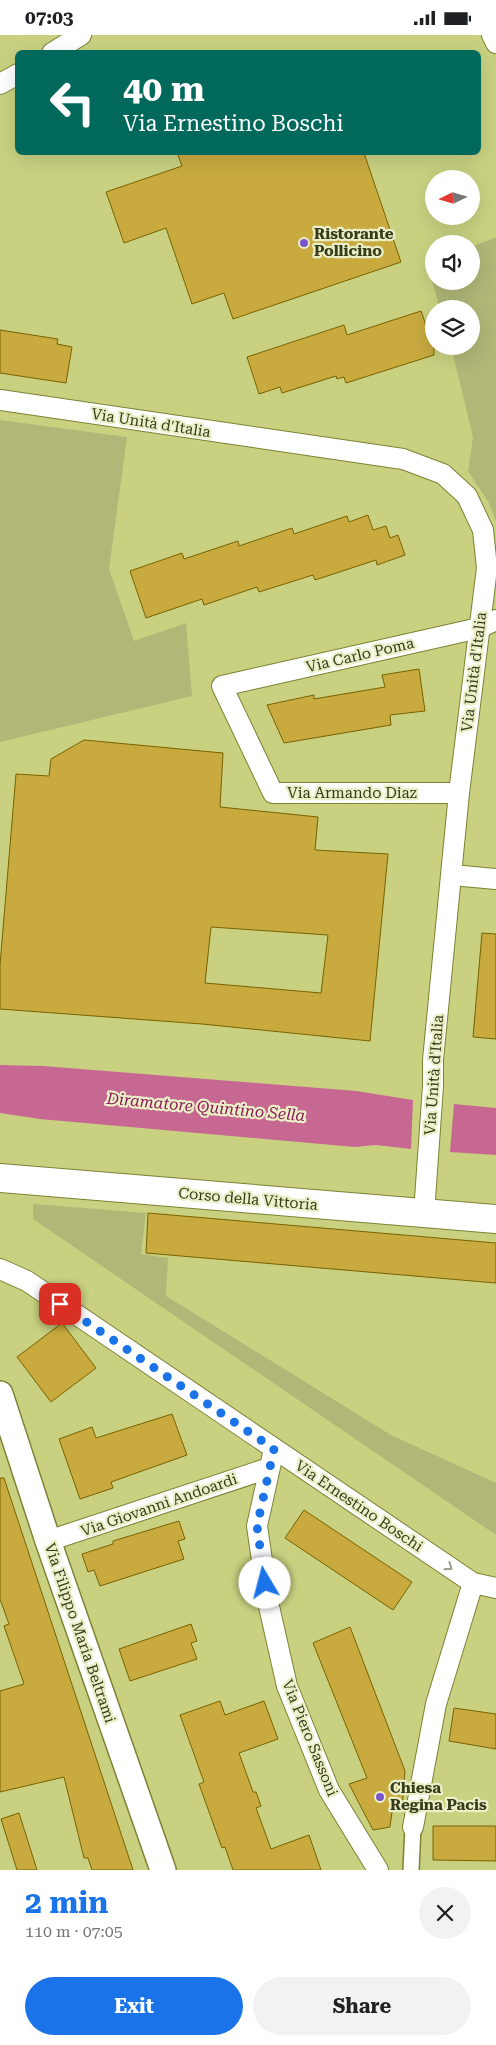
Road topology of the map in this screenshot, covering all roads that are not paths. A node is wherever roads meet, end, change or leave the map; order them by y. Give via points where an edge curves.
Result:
1 (81, 35) edge
2 (492, 35) edge
3 (496, 43) edge
4 (57, 50) edge
5 (15, 76) edge
6 (0, 84) edge
7 (0, 400) edge
8 (488, 624) edge
9 (222, 686) joint
10 (459, 793) junction
11 (452, 875) junction
12 (496, 879) edge
13 (0, 1178) edge
14 (424, 1213) junction
15 (496, 1219) edge
16 (0, 1269) edge
17 (0, 1394) edge
18 (271, 1459) junction
19 (48, 1541) junction
20 (473, 1583) junction
21 (496, 1588) edge
22 (413, 1827) joint
23 (163, 1870) edge
24 (378, 1870) edge
25 (412, 1870) edge

1 - 4 street
2 - 3 street
5 - 6 street
7 - 8 street, Via Unità d'Italia via 403,459 443,474 467,497 483,530
8 - 9 street, Via Carlo Poma
8 - 10 street, Via Unità d'Italia
9 - 10 street, Via Armando Diaz via 273,793
10 - 11 street, Via Unità d'Italia
11 - 12 street
11 - 14 street, Via Unità d'Italia via 432,1060
13 - 14 main road, Corso della Vittoria
14 - 15 main road, Corso della Vittoria
16 - 18 street, Via Ernestino Boschi via 27,1281
17 - 19 street, Via Filippo Maria Beltrami
18 - 19 street, Via Giovanni Andoardi
18 -> 20 street, Via Ernestino Boschi
18 - 24 street, Via Piero Sassoni via 257,1526 268,1602 287,1685 329,1790
19 - 23 street, Via Filippo Maria Beltrami
20 - 21 street, Via Ernestino Boschi
20 - 22 street via 436,1704
22 - 25 street

